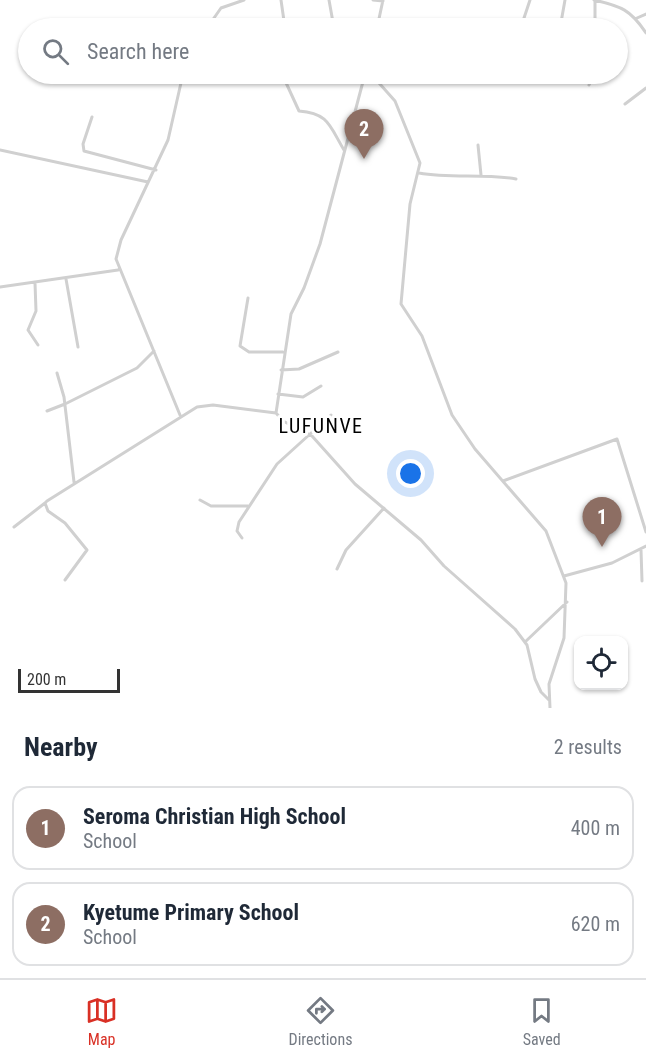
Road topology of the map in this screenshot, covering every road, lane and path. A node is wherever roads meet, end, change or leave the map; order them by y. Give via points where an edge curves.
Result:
1 (244, 0) edge
2 (281, 0) edge
3 (329, 0) edge
4 (373, 0) edge
5 (530, 0) edge
6 (565, 0) edge
7 (595, 0) edge
8 (383, 1) edge
9 (646, 14) edge
10 (214, 18) edge
11 (284, 18) edge
12 (332, 18) edge
13 (379, 18) edge
14 (524, 18) edge
15 (562, 18) edge
16 (595, 18) edge
17 (636, 18) junction
18 (646, 33) edge
19 (181, 84) edge
20 (287, 84) edge
21 (362, 84) edge
22 (381, 84) edge
23 (646, 88) edge
24 (625, 104) dead end
25 (92, 117) dead end
26 (478, 146) dead end
27 (0, 150) edge
28 (344, 150) junction
29 (156, 171) junction
30 (419, 172) junction
31 (481, 175) junction
32 (516, 179) dead end
33 (148, 182) junction
34 (118, 270) junction
35 (66, 279) junction
36 (36, 283) junction
37 (0, 287) edge
38 (248, 298) dead end
39 (38, 345) dead end
40 (78, 347) dead end
41 (154, 351) junction
42 (283, 352) junction
43 (338, 352) dead end
44 (281, 370) junction
45 (57, 373) dead end
46 (321, 387) dead end
47 (278, 394) junction
48 (65, 404) junction
49 (46, 411) dead end
50 (276, 413) junction
51 (180, 415) junction
52 (331, 415) dead end
53 (308, 434) junction
54 (503, 481) junction
55 (74, 482) junction
56 (200, 500) dead end
57 (45, 503) junction
58 (248, 506) junction
59 (384, 508) junction
60 (14, 527) dead end
61 (646, 532) edge
62 (242, 538) dead end
63 (646, 546) edge
64 (641, 550) junction
65 (337, 569) dead end
66 (564, 576) junction
67 (64, 580) dead end
68 (642, 580) dead end
69 (567, 602) junction
70 (525, 642) junction
71 (549, 700) junction
72 (550, 708) edge

1 - 10 street via 220,8
2 - 11 street
3 - 12 street
4 - 8 street
5 - 14 street
6 - 15 street
7 - 16 street
7 - 17 street via 619,5
8 - 13 street
9 - 17 street
17 - 18 street
19 - 29 street
20 - 28 street via 299,111 317,113 329,123
21 - 28 street
22 - 30 street via 402,113 418,154
23 - 24 street
25 - 29 street via 84,151
26 - 31 street
27 - 33 street
28 - 42 street via 320,244 291,314
29 - 33 street
30 - 31 street via 445,177
30 - 54 street via 410,204 401,304 422,336 452,415
31 - 32 street
33 - 34 street via 121,240 116,259
34 - 35 street
34 - 41 street
35 - 36 street
35 - 40 street
36 - 37 street
36 - 39 street via 36,311 28,330
38 - 42 street via 240,346 249,352
41 - 48 street via 137,368
41 - 51 street
42 - 44 street
43 - 44 street via 299,369
44 - 47 street
45 - 48 street
46 - 47 street via 303,397
47 - 50 street
48 - 49 street
48 - 55 street
50 - 51 street via 213,405 196,407
50 - 53 street
51 - 55 street
52 - 53 street
53 - 58 street via 277,464
53 - 59 street via 355,484
54 - 61 street via 616,439
54 - 66 street via 546,531
55 - 57 street
56 - 58 street via 211,506
57 - 60 street
57 - 67 street via 48,511 65,523 87,550
58 - 62 street via 237,527
59 - 65 street via 346,550
59 - 70 street via 497,611
63 - 64 street
64 - 66 street via 612,563
64 - 68 street
66 - 69 street
69 - 70 street
69 - 71 street via 564,638 549,684
70 - 71 street via 535,680
71 - 72 street

